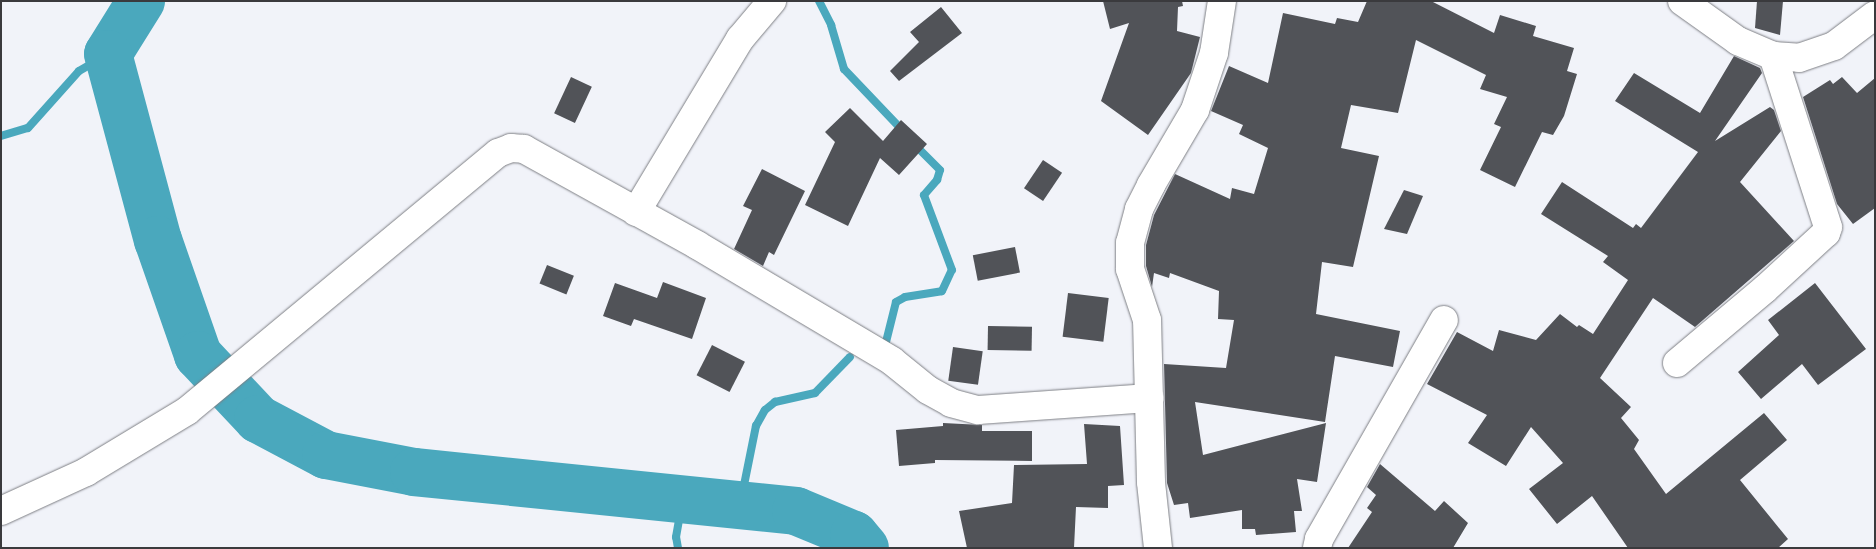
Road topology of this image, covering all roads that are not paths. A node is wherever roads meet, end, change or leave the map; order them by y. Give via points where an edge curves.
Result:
1 (772, 1) edge
2 (1222, 1) edge
3 (1689, 7) edge
4 (1875, 15) edge
5 (1773, 56) junction
6 (636, 212) junction
7 (1444, 320) dead end
8 (1677, 363) dead end
9 (1150, 398) junction
10 (1, 510) edge
11 (1158, 548) edge
12 (1317, 548) edge

1 - 6 street via 740,39
2 - 9 street via 1214,54 1195,110 1139,209 1130,243 1130,268 1147,320
3 - 5 street via 1738,42
4 - 5 street via 1834,46 1799,58
5 - 8 street via 1828,227 1826,233 1765,289
6 - 9 street via 892,361 928,390 951,403 978,410
6 - 10 street via 524,149 511,148 498,153 254,352 221,385 187,411 86,472
7 - 12 street via 1319,539
9 - 11 street

